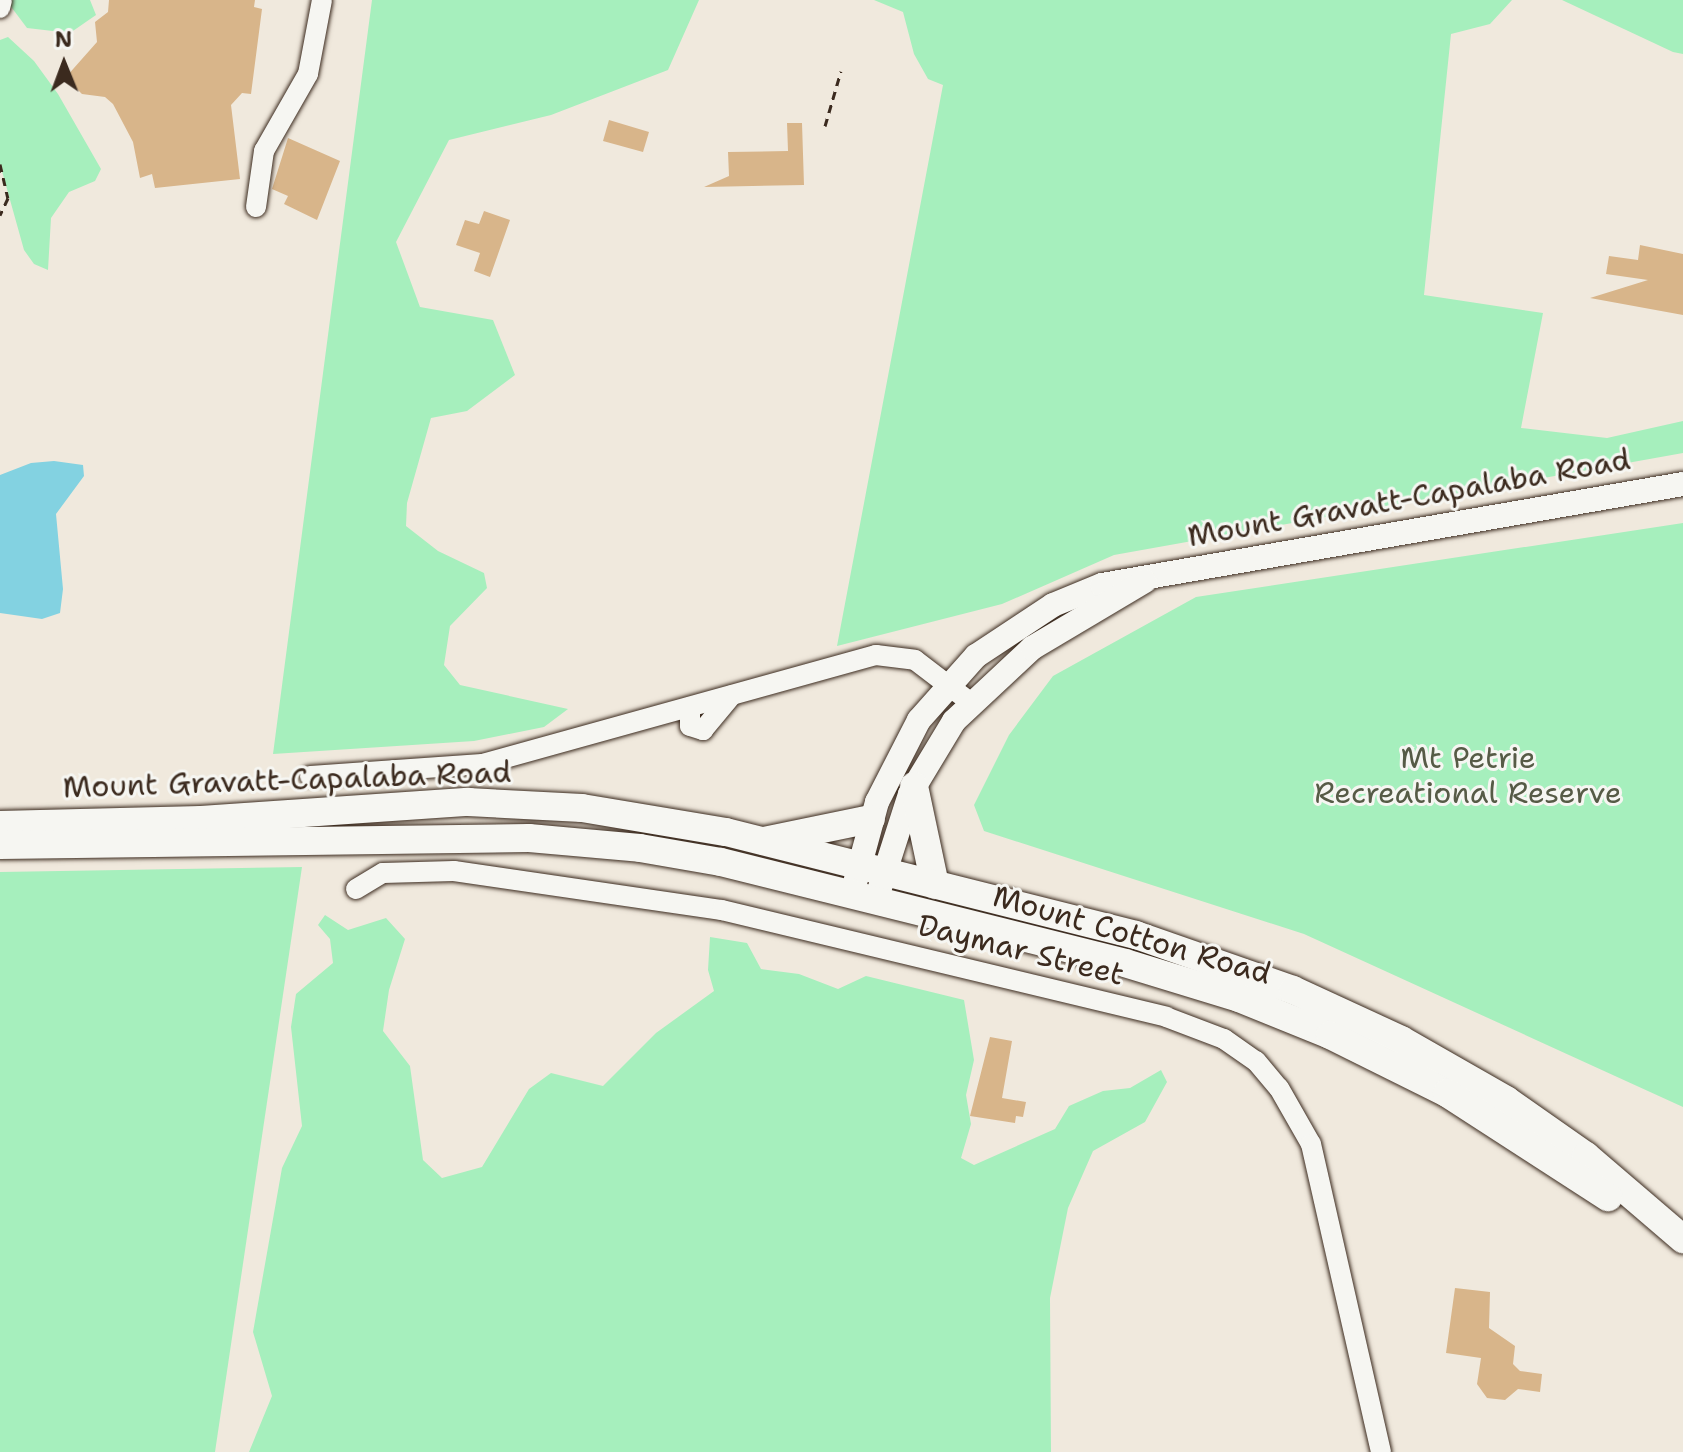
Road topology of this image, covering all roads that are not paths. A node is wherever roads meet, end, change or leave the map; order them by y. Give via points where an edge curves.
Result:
1 (2, 0) edge
2 (322, 0) edge
3 (0, 8) edge
4 (256, 207) dead end
5 (1683, 484) edge
6 (1147, 580) junction
7 (948, 684) junction
8 (970, 702) junction
9 (310, 776) dead end
10 (914, 786) junction
11 (871, 819) junction
12 (0, 825) edge
13 (763, 841) junction
14 (0, 845) edge
15 (872, 868) junction
16 (935, 885) junction
17 (356, 889) dead end
18 (864, 897) junction
19 (1683, 1239) edge
20 (1683, 1260) edge
21 (1381, 1452) edge

1 - 3 street
2 - 4 street via 308,74 264,151
5 - 6 main road, Mount Gravatt-Capalaba Road
6 - 7 main road, Mount Gravatt-Capalaba Road via 1102,585 1053,605 993,642
6 - 8 main road, Mount Gravatt-Capalaba Road via 1032,648
7 - 8 street, Mount Gravatt-Capalaba Road
7 - 9 street, Mount Gravatt-Capalaba Road via 909,657 884,654 483,764
7 - 11 main road, Mount Gravatt-Capalaba Road via 905,742
8 - 10 main road, Mount Gravatt-Capalaba Road
10 - 15 main road, Mount Gravatt-Capalaba Road
10 - 16 highway
11 - 13 highway
11 - 15 main road, Mount Gravatt-Capalaba Road
12 - 13 highway, Mount Gravatt-Capalaba Road via 201,820 393,804 501,802 619,812
13 - 15 highway, Mount Gravatt-Capalaba Road
14 - 18 highway, Mount Gravatt-Capalaba Road via 565,840 684,855
15 - 16 highway, Mount Cotton Road
15 - 18 main road, Mount Gravatt-Capalaba Road
16 - 19 highway, Mount Cotton Road via 1182,949 1367,1022 1534,1119
17 - 21 street, Daymar Street via 383,873 454,871 722,910 1166,1017 1224,1039 1256,1061 1279,1088 1311,1144
18 - 20 highway, Mount Cotton Road via 1159,972 1330,1035 1527,1141 1618,1205

